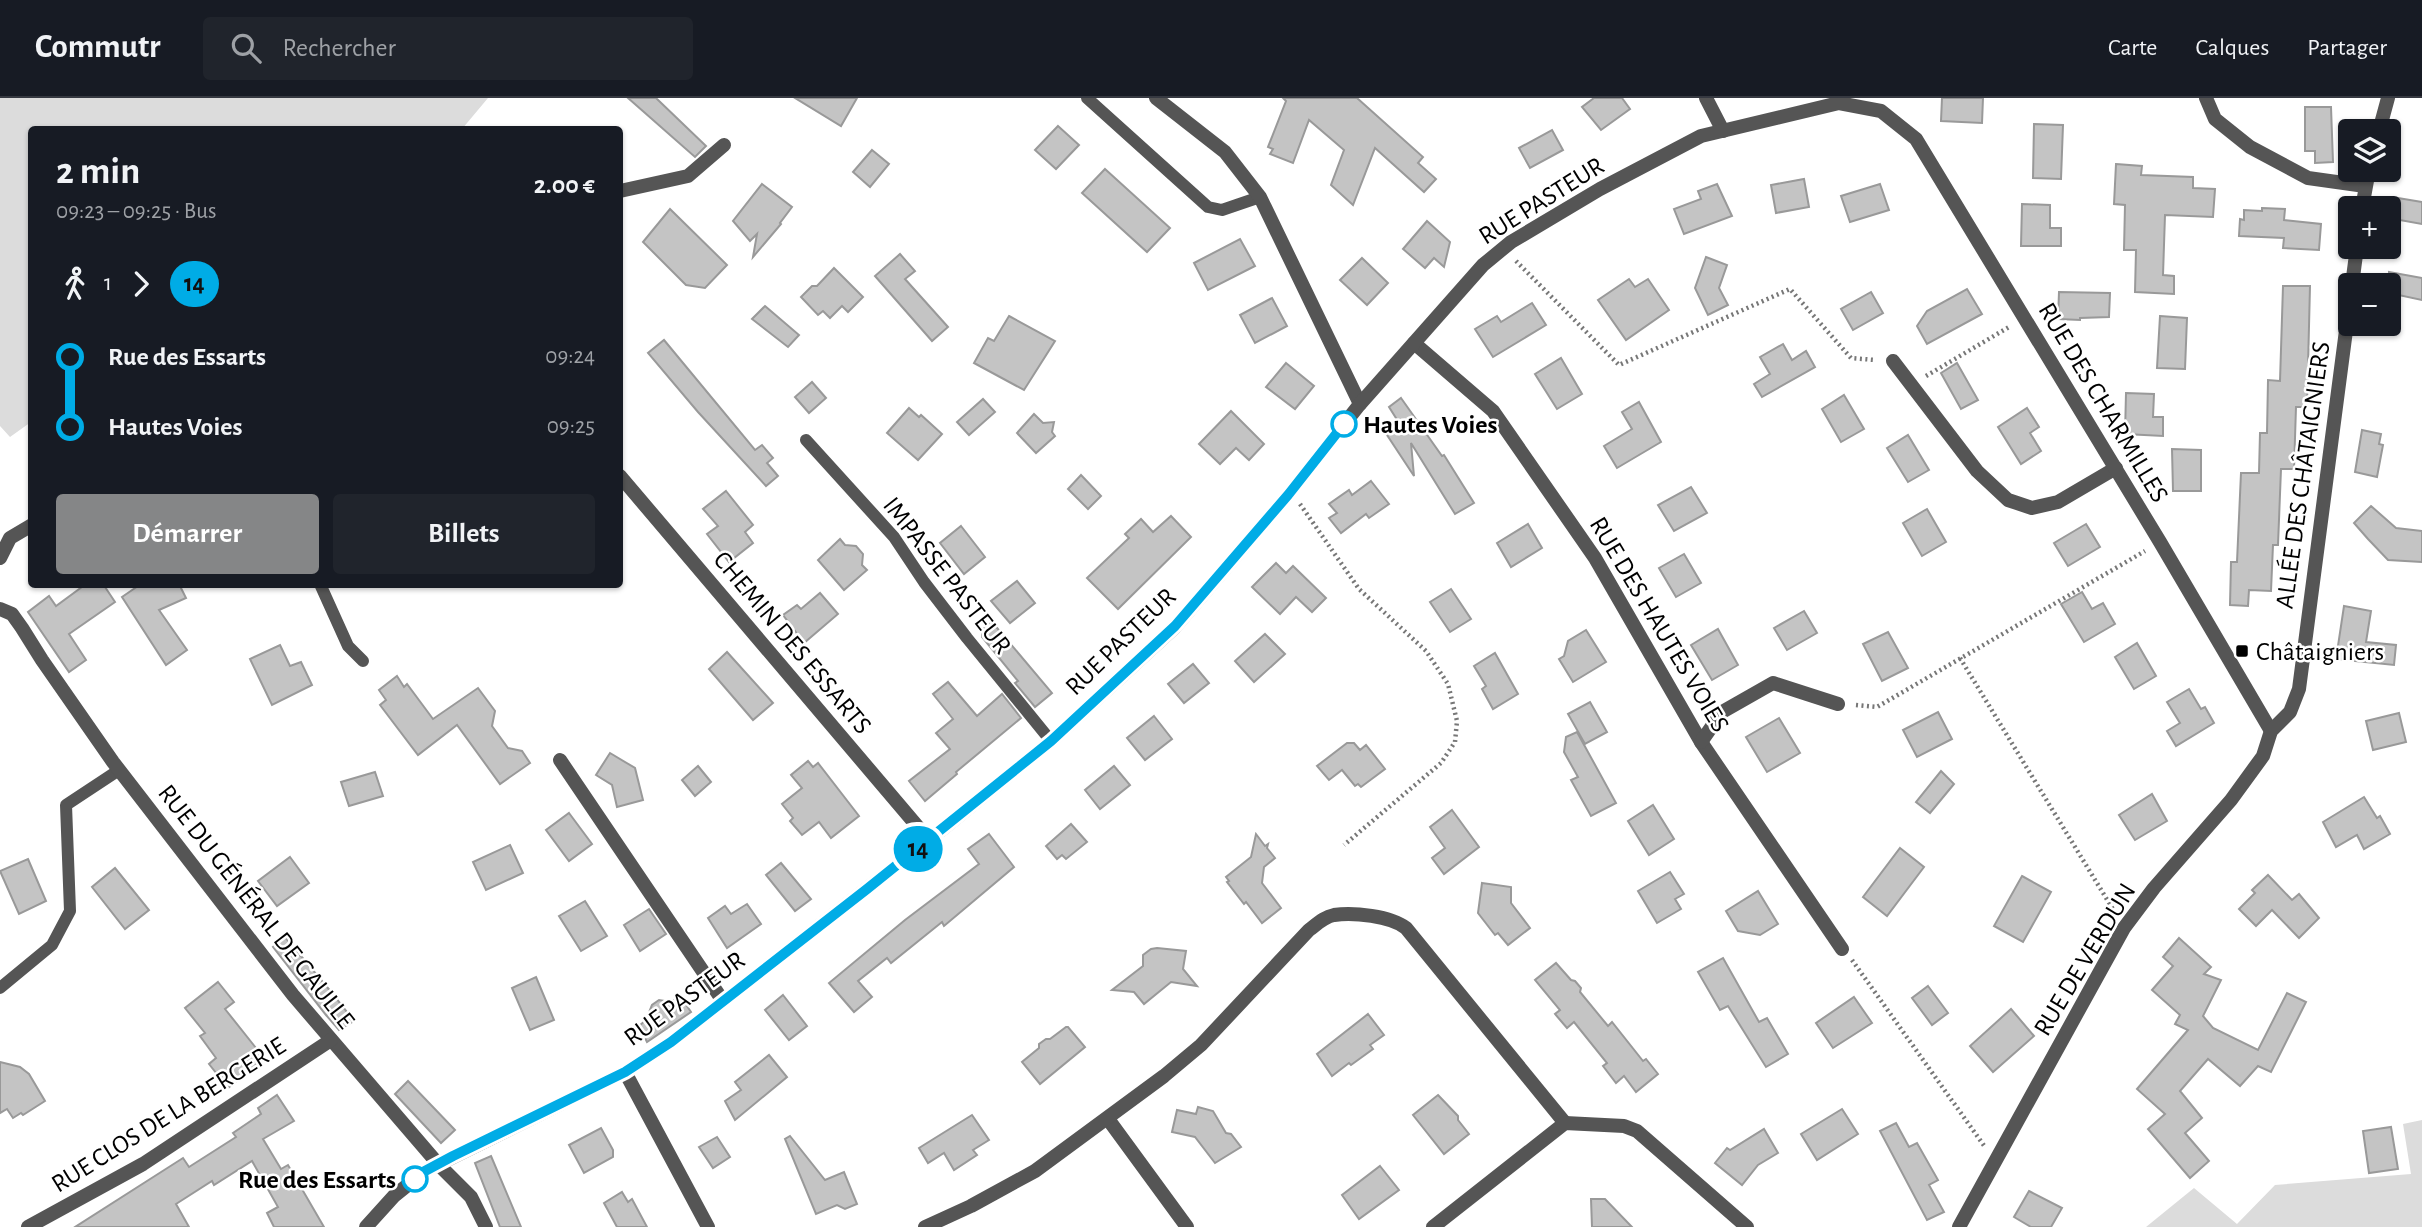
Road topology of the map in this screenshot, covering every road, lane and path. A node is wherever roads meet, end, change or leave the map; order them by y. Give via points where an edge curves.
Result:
1 (1087, 98) edge
2 (1156, 98) edge
3 (1706, 98) edge
4 (2206, 98) edge
5 (2388, 98) edge
6 (1881, 111) joint
7 (2382, 119) edge
8 (1723, 131) junction
9 (724, 145) dead end
10 (2366, 182) edge
11 (2365, 186) junction
12 (623, 190) edge
13 (2364, 196) edge
14 (1260, 197) junction
15 (1504, 248) junction
16 (2025, 318) junction
17 (2345, 336) edge
18 (1414, 343) junction
19 (1893, 361) joint
20 (1911, 385) junction
21 (1360, 404) junction
22 (806, 440) dead end
23 (2116, 468) junction
24 (623, 481) edge
25 (1288, 495) junction
26 (28, 527) edge
27 (2160, 542) junction
28 (0, 558) edge
29 (322, 588) edge
30 (0, 609) edge
31 (1960, 658) junction
32 (363, 661) dead end
33 (1838, 704) joint
34 (2271, 731) junction
35 (1051, 741) junction
36 (1701, 742) junction
37 (560, 760) dead end
38 (119, 770) junction
39 (929, 840) junction
40 (1344, 845) dead end
41 (2124, 928) junction
42 (1842, 949) joint
43 (0, 988) edge
44 (723, 1001) junction
45 (331, 1040) junction
46 (625, 1072) junction
47 (1108, 1119) junction
48 (1565, 1123) junction
49 (1996, 1162) junction
50 (439, 1165) junction
51 (29, 1227) edge
52 (366, 1227) edge
53 (486, 1227) edge
54 (708, 1227) edge
55 (925, 1227) edge
56 (1187, 1227) edge
57 (1433, 1227) edge
58 (1746, 1227) edge
59 (1959, 1227) edge

1 - 14 lane via 1208,207 1222,210
2 - 14 street via 1225,152
3 - 8 street
4 - 11 street via 2215,119 2250,147 2308,178
5 - 7 street
6 - 8 street, RUE PASTEUR via 1839,103
6 - 16 street, RUE DES CHARMILLES via 1916,138
8 - 15 street, RUE PASTEUR via 1701,136 1622,177
9 - 12 street via 688,176
10 - 11 street
11 - 13 street
14 - 21 street
15 - 18 street, RUE PASTEUR via 1483,265
15 - 19 path via 1619,365 1790,289 1851,358
16 - 20 path
16 - 23 street, RUE DES CHARMILLES
17 - 34 street, ALLÉE DES CHÂTAIGNIERS via 2299,689 2290,712
18 - 21 street, RUE PASTEUR
18 - 36 street, RUE DES HAUTES VOIES via 1493,411 1595,558
19 - 20 street
20 - 23 street via 1977,471 2008,500 2032,508 2057,502
21 - 25 street, RUE PASTEUR
22 - 35 lane, IMPASSE PASTEUR via 894,537 960,629
23 - 27 street, RUE DES CHARMILLES
24 - 39 street, CHEMIN DES ESSARTS
25 - 35 street, RUE PASTEUR via 1175,626
25 - 40 path via 1302,506 1359,589 1426,651 1448,684 1457,720 1455,742 1441,763
26 - 28 street via 10,538
27 - 31 path
27 - 34 street, RUE DES CHARMILLES
29 - 32 lane via 348,646
30 - 38 street, RUE DU GÉNÉRAL DE GAULLE via 12,614
31 - 33 path via 1877,707
31 - 41 path
33 - 36 street via 1773,683 1722,712
34 - 41 street, RUE DE VERDUN via 2263,756 2231,800
35 - 39 street, RUE PASTEUR
36 - 42 street, RUE DES HAUTES VOIES
37 - 44 street
38 - 43 lane via 66,805 70,911 52,946
38 - 45 street, RUE DU GÉNÉRAL DE GAULLE
39 - 44 street, RUE PASTEUR
41 - 49 street, RUE DE VERDUN
42 - 49 path
44 - 46 street, RUE PASTEUR
45 - 50 street, RUE DU GÉNÉRAL DE GAULLE
45 - 51 street, RUE CLOS DE LA BERGERIE via 143,1164
46 - 50 street, RUE PASTEUR
46 - 54 street
47 - 48 street via 1201,1045 1309,930 1333,915 1346,915 1388,919 1406,928
47 - 55 street via 1035,1171
47 - 56 street
48 - 57 street
48 - 58 street via 1625,1126 1637,1131
49 - 59 street, RUE DE VERDUN
50 - 52 street, RUE PASTEUR via 394,1196
50 - 53 street, RUE DU GÉNÉRAL DE GAULLE via 471,1197

